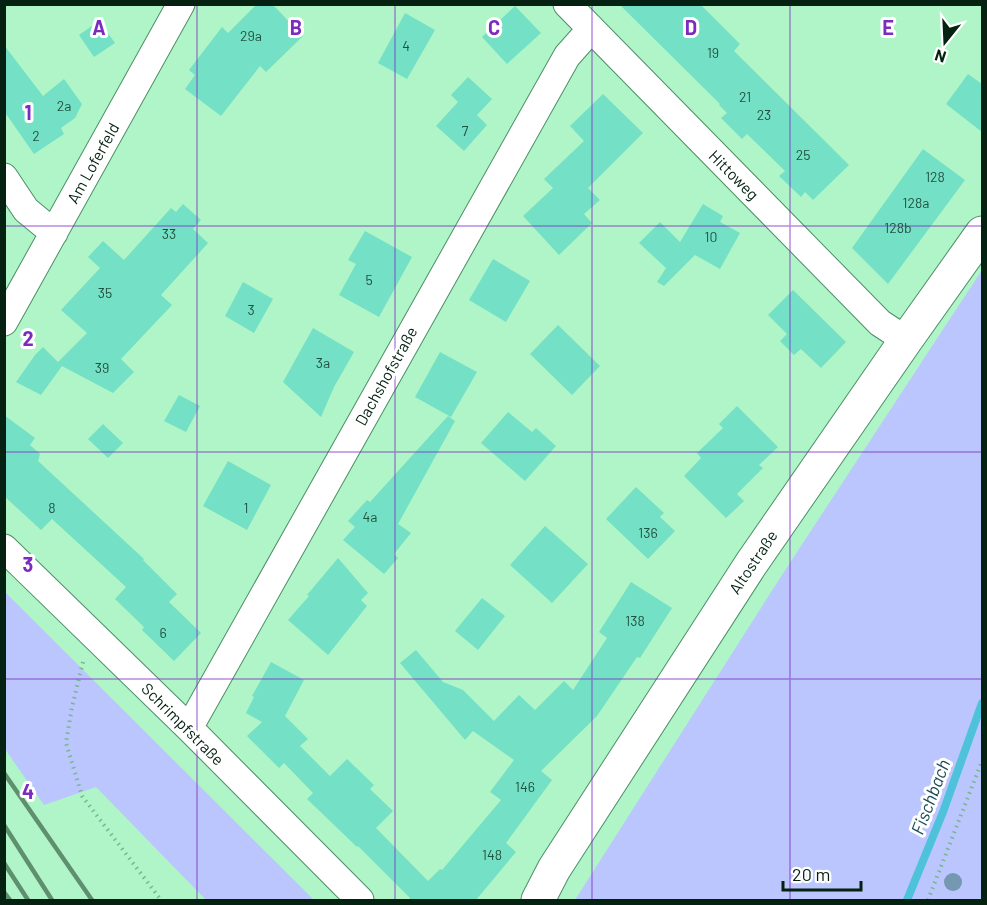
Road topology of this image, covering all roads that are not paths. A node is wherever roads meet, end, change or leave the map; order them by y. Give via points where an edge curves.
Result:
1 (181, 4) edge
2 (567, 4) edge
3 (591, 29) junction
4 (4, 177) edge
5 (54, 233) junction
6 (982, 233) edge
7 (4, 322) edge
8 (906, 340) junction
9 (4, 549) edge
10 (189, 728) junction
11 (360, 900) edge
12 (538, 900) edge

1 - 5 street, Am Loferfeld
2 - 3 street, Hittoweg
3 - 8 street, Hittoweg via 880,323
3 - 10 street, Dachshofstraße via 567,56
4 - 5 street via 26,210
5 - 7 street, Am Loferfeld
6 - 8 main road, Altostraße
8 - 12 main road, Altostraße via 751,564
9 - 10 street, Schrimpfstraße
10 - 11 street, Schrimpfstraße

